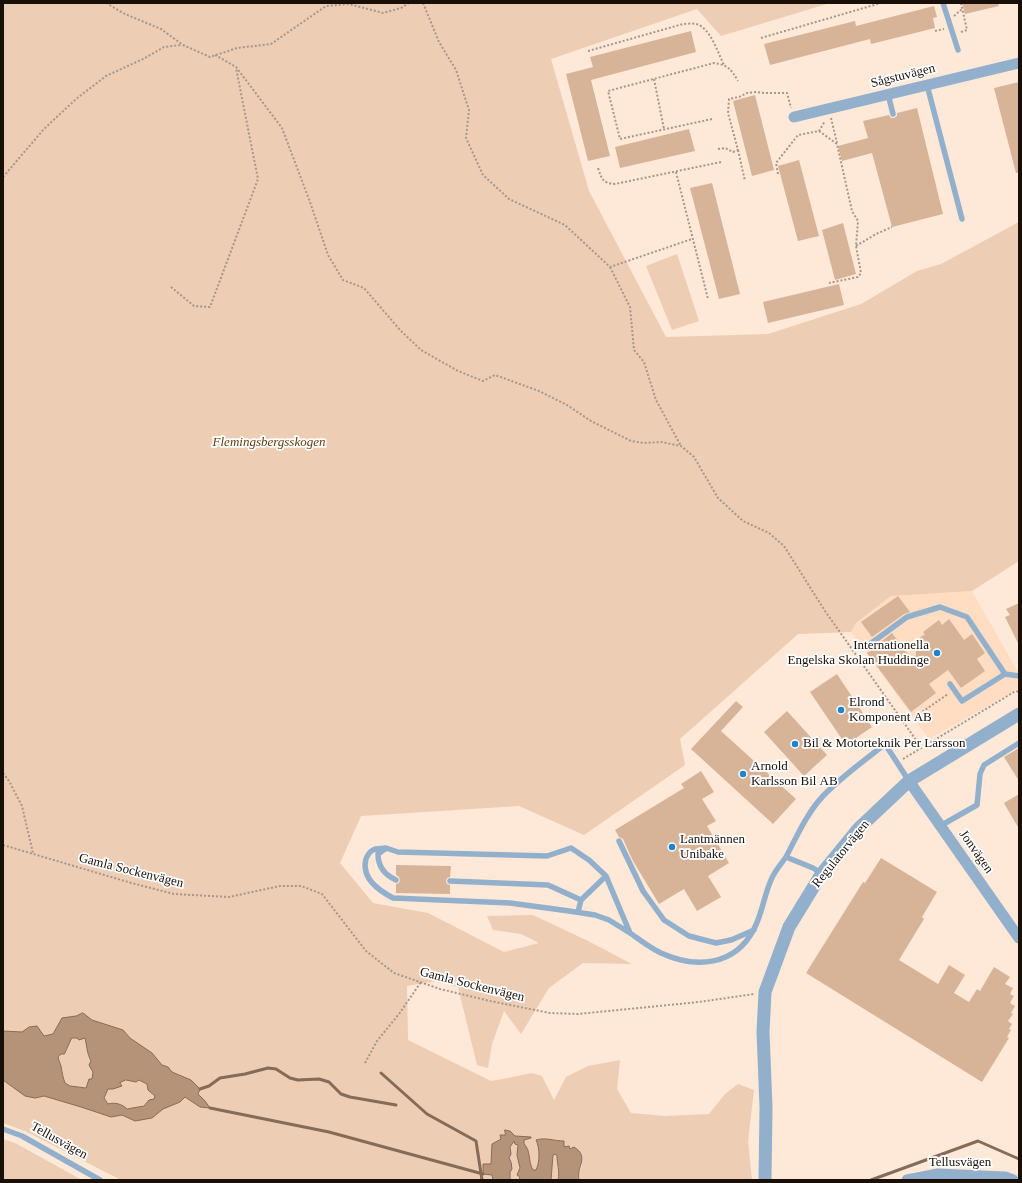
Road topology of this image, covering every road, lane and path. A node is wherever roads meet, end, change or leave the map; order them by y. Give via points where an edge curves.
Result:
1 (106, 3) edge
2 (409, 3) edge
3 (423, 3) edge
4 (881, 3) edge
5 (943, 3) edge
6 (961, 3) edge
7 (953, 34) junction
8 (762, 38) dead end
9 (183, 45) junction
10 (958, 50) dead end
11 (588, 51) dead end
12 (215, 55) junction
13 (1019, 63) edge
14 (724, 65) junction
15 (236, 67) junction
16 (654, 79) junction
17 (738, 81) dead end
18 (927, 85) junction
19 (787, 93) dead end
20 (888, 94) junction
21 (893, 114) dead end
22 (794, 117) dead end
23 (831, 118) dead end
24 (712, 119) dead end
25 (664, 130) junction
26 (819, 131) dead end
27 (798, 135) dead end
28 (837, 144) junction
29 (718, 148) dead end
30 (738, 150) junction
31 (721, 162) dead end
32 (598, 168) dead end
33 (676, 172) junction
34 (778, 174) dead end
35 (3, 177) edge
36 (745, 181) dead end
37 (962, 219) dead end
38 (892, 227) dead end
39 (692, 239) junction
40 (856, 246) junction
41 (610, 267) junction
42 (829, 283) dead end
43 (171, 287) dead end
44 (708, 298) dead end
45 (681, 446) junction
46 (870, 644) dead end
47 (1005, 674) junction
48 (1019, 676) edge
49 (950, 684) dead end
50 (954, 690) junction
51 (1019, 691) edge
52 (919, 714) dead end
53 (1019, 714) edge
54 (1019, 743) edge
55 (921, 748) junction
56 (897, 763) junction
57 (3, 773) edge
58 (909, 781) junction
59 (940, 826) junction
60 (619, 841) dead end
61 (3, 845) edge
62 (386, 848) junction
63 (34, 854) junction
64 (786, 857) junction
65 (822, 873) junction
66 (606, 876) junction
67 (396, 880) dead end
68 (450, 881) dead end
69 (581, 900) junction
70 (578, 912) junction
71 (754, 930) junction
72 (630, 933) junction
73 (1018, 935) edge
74 (421, 982) junction
75 (765, 992) junction
76 (365, 1063) dead end
77 (3, 1129) edge
78 (100, 1180) edge
79 (765, 1180) edge
80 (907, 1180) edge
81 (1013, 1180) edge

1 - 9 path via 161,29
2 - 12 path via 383,13 349,4 326,6 271,44 237,48
3 - 41 path via 439,42 456,70 470,110 466,138 483,175 509,199 565,225
4 - 8 path
5 - 7 lane
6 - 7 path via 967,30
7 - 10 lane
9 - 12 path via 210,57
9 - 35 path via 164,46 106,76 76,99 44,129
11 - 14 path via 683,24 696,24 709,33
12 - 15 path
13 - 18 street, Sågstuvägen
14 - 16 path via 714,63
14 - 17 path via 732,71
15 - 43 path via 258,179 210,307 194,306
15 - 45 path via 282,128 328,255 344,280 364,288 421,350 458,371 483,381 495,375 539,391 631,441
16 - 25 path
16 - 25 path via 608,91 620,139
18 - 20 street, Sågstuvägen
18 - 37 lane
19 - 30 path via 756,92 729,99 728,113
20 - 21 lane
20 - 22 street, Sågstuvägen
23 - 28 path
24 - 25 path
26 - 28 path
27 - 34 path via 776,163
28 - 40 path via 852,211 858,221
29 - 30 path via 732,152
30 - 36 path
31 - 33 path
32 - 33 path via 603,180 615,184
33 - 39 path
38 - 40 path
39 - 41 path
39 - 44 path
40 - 42 path via 860,273 858,276
41 - 45 path via 630,307 634,350 644,362 656,400
45 - 55 path via 694,457 718,498 743,521 769,533 784,546 825,611
46 - 47 lane via 907,617 940,607 968,617
47 - 48 lane
47 - 50 lane via 962,701
49 - 50 lane
50 - 52 path
51 - 55 path
53 - 58 street, Regulatorvägen
54 - 59 lane via 984,764 980,774 977,805
55 - 56 path
56 - 58 lane
56 - 64 lane via 886,744 848,773 822,796
57 - 63 path via 22,806
58 - 59 street, Jonvägen
58 - 65 street, Regulatorvägen via 858,829
59 - 73 street, Jonvägen
60 - 71 lane via 643,891 664,920 689,936 716,943 731,940
61 - 63 path, Gamla Sockenvägen
62 - 66 lane via 398,852 547,856 572,848 590,860
62 - 67 lane via 378,854 378,861 390,877
62 - 70 lane via 372,850 366,856 364,865 366,875 372,883 393,898 510,903
63 - 74 path, Gamla Sockenvägen via 174,894 229,897 280,886 301,886 322,894 366,951 394,973
64 - 65 lane
64 - 71 lane via 771,879
65 - 75 street, Regulatorvägen via 789,927
66 - 69 lane
66 - 72 lane
68 - 69 lane via 548,885
69 - 70 lane
70 - 72 lane via 609,920
71 - 72 lane via 745,944 731,956 707,962 685,962 660,953
74 - 75 path, Gamla Sockenvägen via 490,1001 550,1013 578,1014 699,1002
74 - 76 path via 377,1040
75 - 79 street, Regulatorvägen
77 - 78 lane, Tellusvägen via 22,1136
80 - 81 street, Tellusvägen via 938,1174 1005,1177

